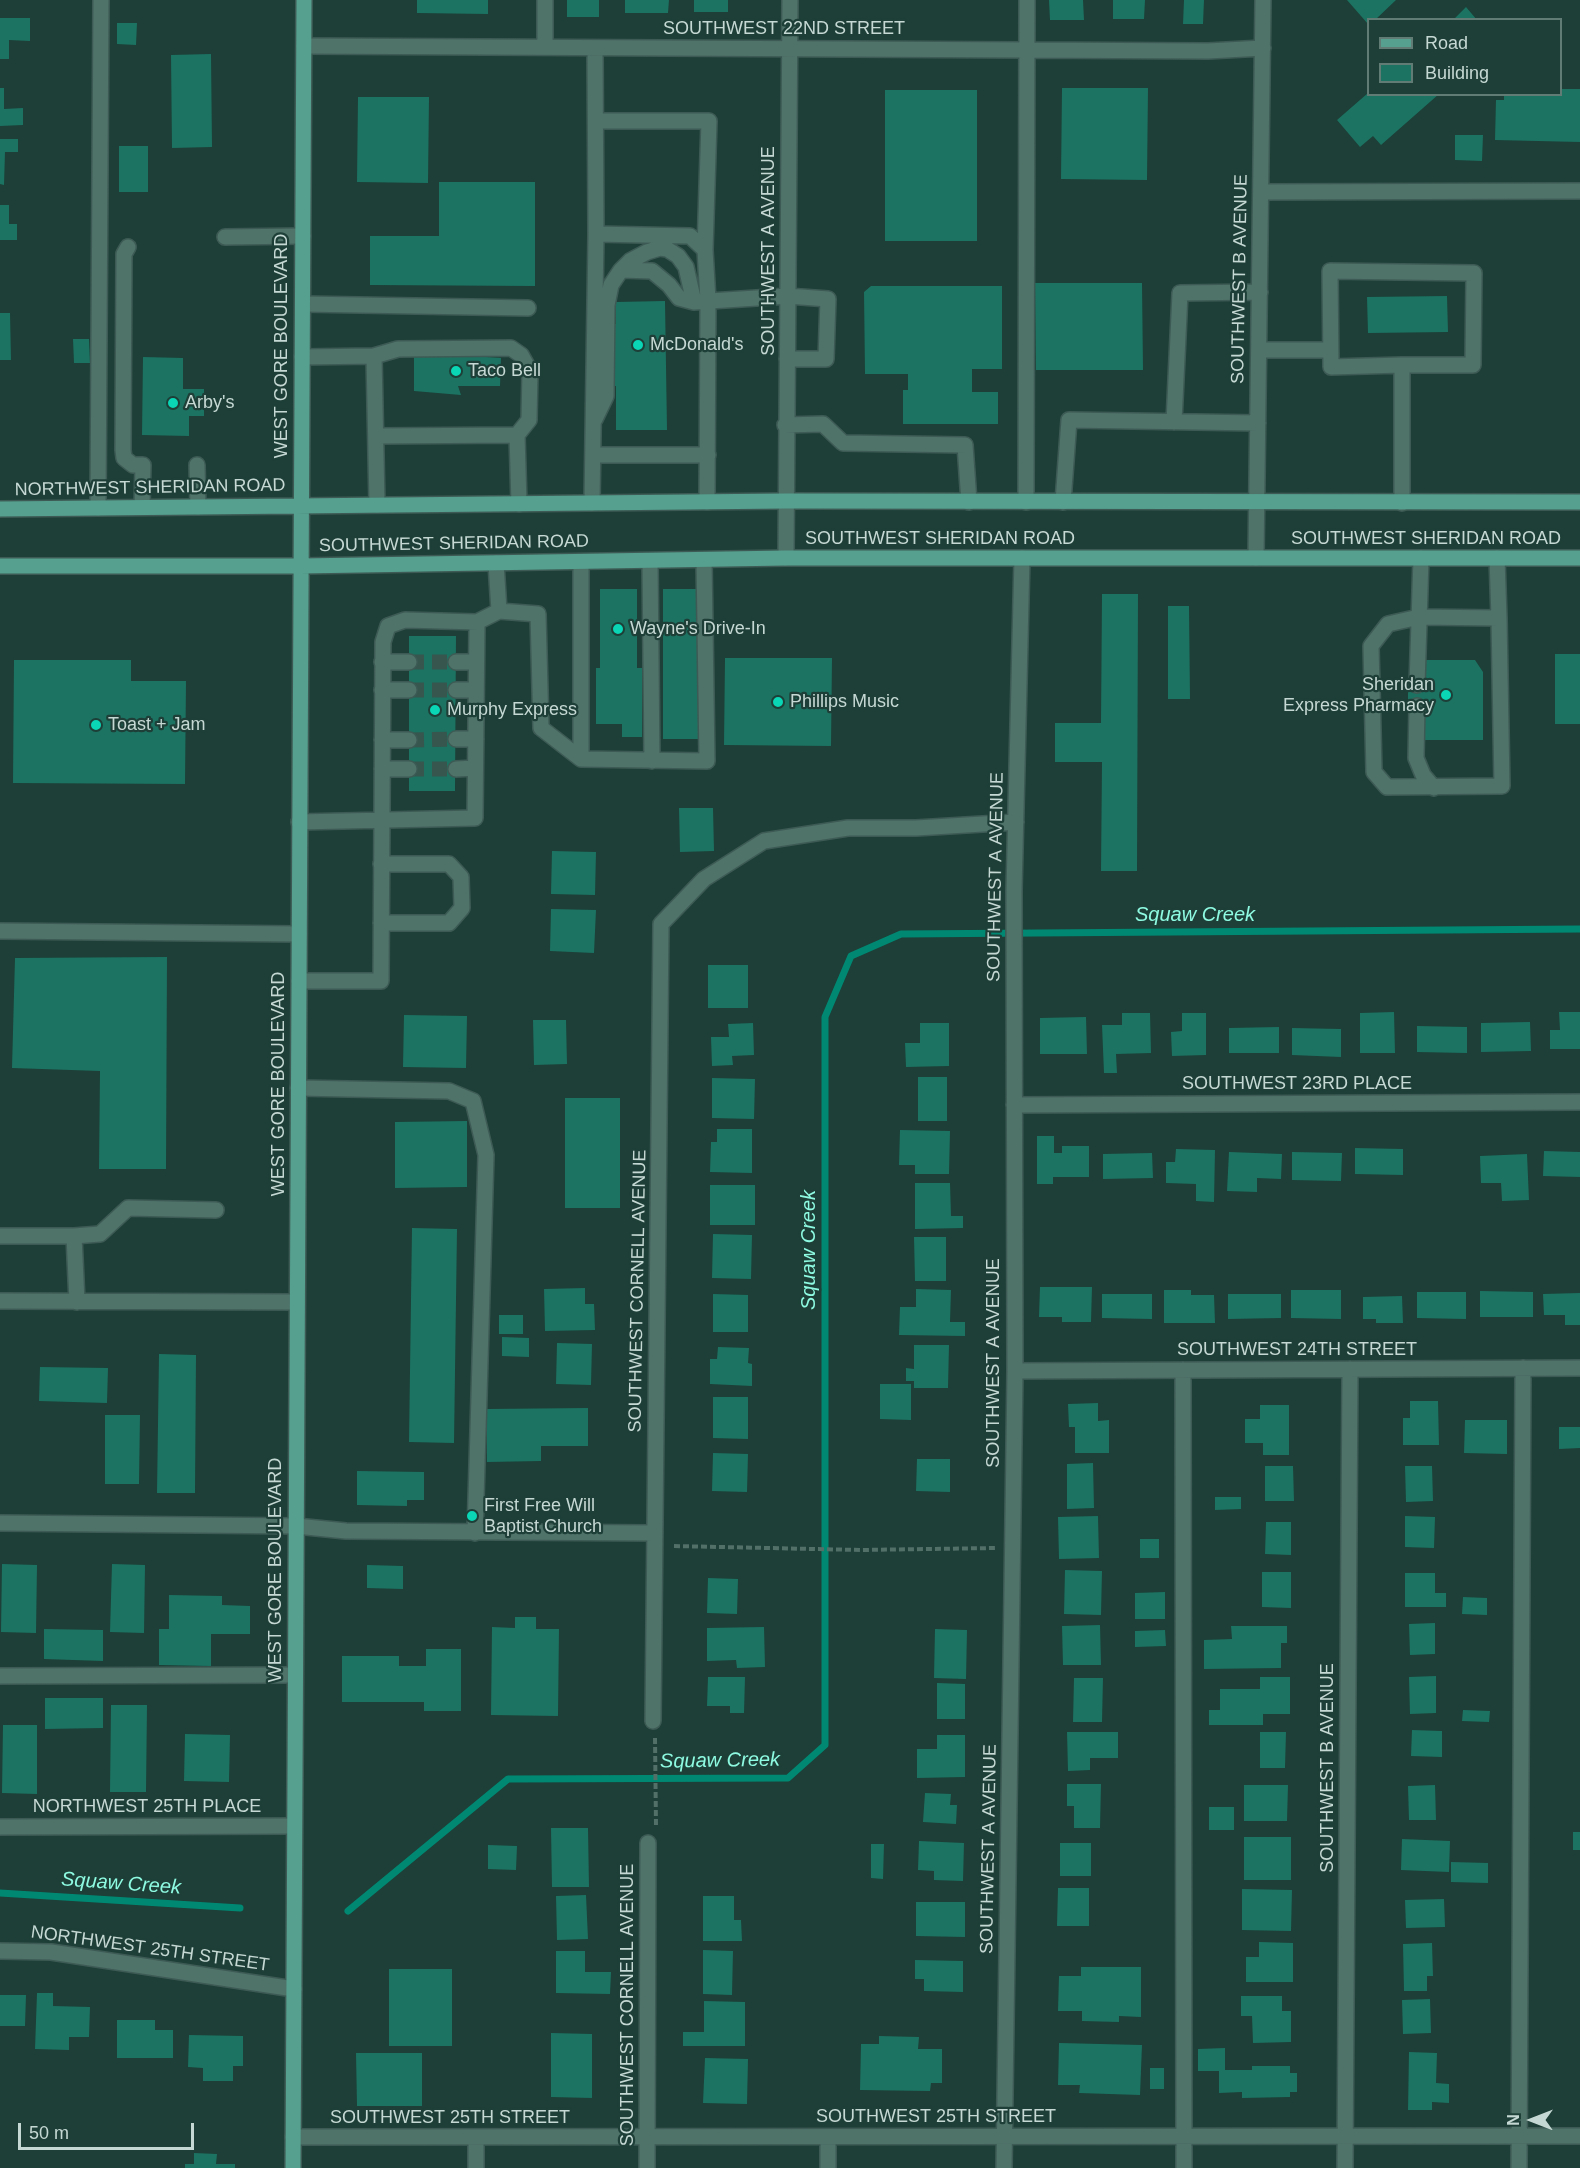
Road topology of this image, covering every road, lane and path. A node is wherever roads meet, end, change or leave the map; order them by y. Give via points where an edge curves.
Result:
1 (101, 0) edge
2 (304, 0) edge
3 (545, 0) edge
4 (790, 0) edge
5 (1027, 0) edge
6 (1263, 0) edge
7 (304, 46) junction
8 (545, 47) junction
9 (595, 48) junction
10 (1263, 48) junction
11 (790, 49) junction
12 (1027, 50) junction
13 (596, 121) junction
14 (1580, 191) edge
15 (1261, 192) junction
16 (596, 234) junction
17 (303, 236) junction
18 (225, 237) dead end
19 (128, 247) dead end
20 (705, 250) junction
21 (621, 270) junction
22 (1260, 292) junction
23 (788, 296) junction
24 (701, 301) junction
25 (303, 304) junction
26 (528, 308) dead end
27 (1260, 350) junction
28 (1330, 350) junction
29 (374, 356) junction
30 (302, 357) junction
31 (787, 360) junction
32 (1402, 365) junction
33 (1174, 422) junction
34 (592, 423) junction
35 (1258, 423) junction
36 (785, 425) junction
37 (517, 435) junction
38 (376, 436) junction
39 (593, 455) junction
40 (708, 455) junction
41 (197, 465) dead end
42 (786, 501) junction
43 (707, 502) junction
44 (969, 502) junction
45 (1026, 502) junction
46 (1063, 502) junction
47 (1580, 502) edge
48 (592, 503) junction
49 (1257, 503) junction
50 (1402, 503) junction
51 (519, 504) junction
52 (377, 505) junction
53 (301, 506) junction
54 (142, 507) junction
55 (198, 507) junction
56 (98, 508) junction
57 (0, 509) edge
58 (786, 558) junction
59 (1022, 558) junction
60 (1256, 558) junction
61 (1421, 558) junction
62 (1497, 558) junction
63 (1580, 558) edge
64 (704, 560) junction
65 (650, 561) junction
66 (581, 562) junction
67 (496, 563) junction
68 (0, 566) edge
69 (301, 566) junction
70 (498, 611) junction
71 (1419, 617) junction
72 (1498, 618) junction
73 (477, 622) junction
74 (382, 662) junction
75 (409, 662) tunnel mouth
76 (456, 662) tunnel mouth
77 (476, 662) junction
78 (1417, 685) dead end
79 (382, 690) junction
80 (409, 690) tunnel mouth
81 (456, 690) tunnel mouth
82 (476, 690) junction
83 (1417, 706) dead end
84 (456, 739) tunnel mouth
85 (476, 739) junction
86 (382, 740) junction
87 (409, 740) tunnel mouth
88 (581, 759) junction
89 (652, 761) junction
90 (475, 768) junction
91 (382, 769) junction
92 (409, 769) tunnel mouth
93 (456, 769) tunnel mouth
94 (1434, 788) junction
95 (381, 820) junction
96 (299, 822) junction
97 (1016, 822) junction
98 (381, 864) junction
99 (381, 923) junction
100 (0, 931) edge
101 (299, 933) junction
102 (299, 981) junction
103 (298, 1088) junction
104 (1580, 1102) edge
105 (1014, 1106) junction
106 (216, 1210) dead end
107 (0, 1236) edge
108 (74, 1236) junction
109 (0, 1301) edge
110 (77, 1302) junction
111 (297, 1302) junction
112 (1523, 1368) junction
113 (1580, 1368) edge
114 (1350, 1369) junction
115 (1183, 1370) junction
116 (1015, 1371) junction
117 (0, 1523) edge
118 (296, 1526) junction
119 (475, 1533) junction
120 (655, 1539) junction
121 (1012, 1548) junction
122 (295, 1675) junction
123 (0, 1676) edge
124 (653, 1721) dead end
125 (656, 1743) dead end
126 (656, 1809) dead end
127 (294, 1826) junction
128 (0, 1827) edge
129 (648, 1843) dead end
130 (0, 1951) edge
131 (294, 1989) junction
132 (1345, 2136) junction
133 (1519, 2136) junction
134 (1580, 2136) edge
135 (293, 2137) junction
136 (476, 2137) junction
137 (647, 2137) junction
138 (828, 2137) junction
139 (1005, 2137) junction
140 (1184, 2137) junction
141 (293, 2168) edge
142 (476, 2168) edge
143 (647, 2168) edge
144 (828, 2168) edge
145 (1004, 2168) edge
146 (1184, 2168) edge
147 (1345, 2168) edge
148 (1519, 2168) edge

1 - 56 street
2 - 7 main road, WEST GORE BOULEVARD
3 - 8 street
4 - 11 street, SOUTHWEST A AVENUE
5 - 12 street
6 - 10 street, SOUTHWEST B AVENUE
7 - 8 street, SOUTHWEST 22ND STREET
7 - 17 main road, WEST GORE BOULEVARD
8 - 9 street, SOUTHWEST 22ND STREET
9 - 11 street, SOUTHWEST 22ND STREET
9 - 13 street
10 - 12 street, SOUTHWEST 22ND STREET
10 - 15 street, SOUTHWEST B AVENUE
11 - 12 street, SOUTHWEST 22ND STREET
11 - 23 street, SOUTHWEST A AVENUE
12 - 45 street
13 - 16 street
13 - 20 street via 709,121
14 - 15 street
15 - 22 street, SOUTHWEST B AVENUE
16 - 20 street via 690,236
16 - 34 street
17 - 18 street
17 - 25 main road, WEST GORE BOULEVARD
19 - 54 street via 124,254 123,450 124,458 133,465 143,465
20 - 24 street
21 - 24 street via 652,271 679,298
21 - 24 street via 647,252 667,249 686,267
21 - 34 street via 611,285 607,305 606,396
22 - 27 street, SOUTHWEST B AVENUE
22 - 33 street via 1180,293
23 - 24 street
23 - 31 street, SOUTHWEST A AVENUE
23 - 31 street via 828,298 826,359
24 - 40 street
25 - 26 street
25 - 30 main road, WEST GORE BOULEVARD
27 - 28 street
27 - 35 street, SOUTHWEST B AVENUE
28 - 32 street via 1330,367
28 - 32 street via 1330,271 1474,273 1473,365
29 - 30 street
29 - 37 street via 398,349 511,348 521,355 530,371 529,420
29 - 38 street
30 - 53 main road, WEST GORE BOULEVARD
31 - 36 street, SOUTHWEST A AVENUE
32 - 50 street
33 - 35 street
33 - 46 street via 1069,420
34 - 39 street
35 - 49 street, SOUTHWEST B AVENUE
36 - 42 street, SOUTHWEST A AVENUE
36 - 44 street via 823,424 843,443 965,444
37 - 38 street
37 - 51 street
38 - 52 street
39 - 40 street
39 - 48 street
40 - 43 street
41 - 55 street
42 - 43 main road, SOUTHWEST SHERIDAN ROAD
42 - 44 main road, SOUTHWEST SHERIDAN ROAD
42 - 58 street, SOUTHWEST A AVENUE
43 - 48 main road, SOUTHWEST SHERIDAN ROAD
44 - 45 main road, SOUTHWEST SHERIDAN ROAD
45 - 46 main road, SOUTHWEST SHERIDAN ROAD
46 - 49 main road, SOUTHWEST SHERIDAN ROAD
47 - 50 main road, SOUTHWEST SHERIDAN ROAD
48 - 51 main road, SOUTHWEST SHERIDAN ROAD
49 - 50 main road, SOUTHWEST SHERIDAN ROAD
49 - 60 street, SOUTHWEST B AVENUE
51 - 52 main road, SOUTHWEST SHERIDAN ROAD
52 - 53 main road, SOUTHWEST SHERIDAN ROAD
53 - 55 main road, NORTHWEST SHERIDAN ROAD
53 - 69 main road, WEST GORE BOULEVARD
54 - 55 main road, NORTHWEST SHERIDAN ROAD
54 - 56 main road, NORTHWEST SHERIDAN ROAD
56 - 57 main road, NORTHWEST SHERIDAN ROAD
58 - 59 main road, SOUTHWEST SHERIDAN ROAD
58 - 64 main road, SOUTHWEST SHERIDAN ROAD
59 - 60 main road, SOUTHWEST SHERIDAN ROAD
59 - 97 street, SOUTHWEST A AVENUE
60 - 61 main road, SOUTHWEST SHERIDAN ROAD
61 - 62 main road, SOUTHWEST SHERIDAN ROAD
61 - 71 street
62 - 63 main road, SOUTHWEST SHERIDAN ROAD
62 - 72 street
64 - 65 main road, SOUTHWEST SHERIDAN ROAD
64 - 89 street via 706,761
65 - 66 main road, SOUTHWEST SHERIDAN ROAD
65 - 89 street
66 - 67 main road, SOUTHWEST SHERIDAN ROAD
66 - 88 street
67 - 69 main road, SOUTHWEST SHERIDAN ROAD
67 - 70 street
68 - 69 main road
69 - 96 main road, WEST GORE BOULEVARD
70 - 73 street
70 - 88 street via 538,614 541,728
71 - 72 street
71 - 78 street
71 - 94 street via 1388,624 1371,646 1374,772 1387,787
72 - 94 street via 1502,786
73 - 74 street via 405,620 388,626
73 - 77 street
74 - 75 street
74 - 79 street
76 - 77 street
77 - 82 street
79 - 80 street
79 - 86 street
81 - 82 street
82 - 85 street
83 - 94 street via 1416,758
84 - 85 street
85 - 90 street
86 - 87 street
86 - 91 street
88 - 89 street
90 - 93 street
90 - 95 street via 475,818
91 - 92 street
91 - 95 street
95 - 96 street
95 - 98 street
96 - 101 main road, WEST GORE BOULEVARD
97 - 105 street, SOUTHWEST A AVENUE
97 - 120 street, SOUTHWEST CORNELL AVENUE via 848,828 764,841 704,879 662,924
98 - 99 street
98 - 99 street via 449,864 461,877 462,908 449,923
99 - 102 street via 381,981
100 - 101 street
101 - 102 main road, WEST GORE BOULEVARD
102 - 103 main road, WEST GORE BOULEVARD
103 - 111 main road, WEST GORE BOULEVARD
103 - 119 street via 449,1091 473,1101 486,1155
104 - 105 street, SOUTHWEST 23RD PLACE
105 - 116 street, SOUTHWEST A AVENUE
106 - 108 street via 128,1208 100,1234
107 - 108 street
108 - 110 street
109 - 110 street
110 - 111 street
111 - 118 main road, WEST GORE BOULEVARD
112 - 113 street, SOUTHWEST 24TH STREET
112 - 114 street, SOUTHWEST 24TH STREET
112 - 133 street
114 - 115 street, SOUTHWEST 24TH STREET
114 - 132 street, SOUTHWEST B AVENUE
115 - 116 street, SOUTHWEST 24TH STREET
115 - 140 street
116 - 121 street, SOUTHWEST A AVENUE
117 - 118 street
118 - 119 street via 346,1531
118 - 122 main road, WEST GORE BOULEVARD
119 - 120 street
120 - 121 path via 861,1550
120 - 124 street, SOUTHWEST CORNELL AVENUE
121 - 139 street, SOUTHWEST A AVENUE
122 - 123 street
122 - 127 main road, WEST GORE BOULEVARD
125 - 126 path
127 - 128 street, NORTHWEST 25TH PLACE
127 - 131 main road, WEST GORE BOULEVARD
129 - 137 street, SOUTHWEST CORNELL AVENUE
130 - 131 street, NORTHWEST 25TH STREET via 51,1952
131 - 135 main road, WEST GORE BOULEVARD
132 - 133 street, SOUTHWEST 25TH STREET
132 - 140 street, SOUTHWEST 25TH STREET
132 - 147 street, SOUTHWEST B AVENUE
133 - 134 street, SOUTHWEST 25TH STREET
133 - 148 street
135 - 136 street, SOUTHWEST 25TH STREET
135 - 141 main road, WEST GORE BOULEVARD
136 - 137 street, SOUTHWEST 25TH STREET
136 - 142 street
137 - 138 street, SOUTHWEST 25TH STREET
137 - 143 street, SOUTHWEST CORNELL AVENUE
138 - 139 street, SOUTHWEST 25TH STREET
138 - 144 street
139 - 140 street, SOUTHWEST 25TH STREET
139 - 145 street, SOUTHWEST A AVENUE
140 - 146 street

